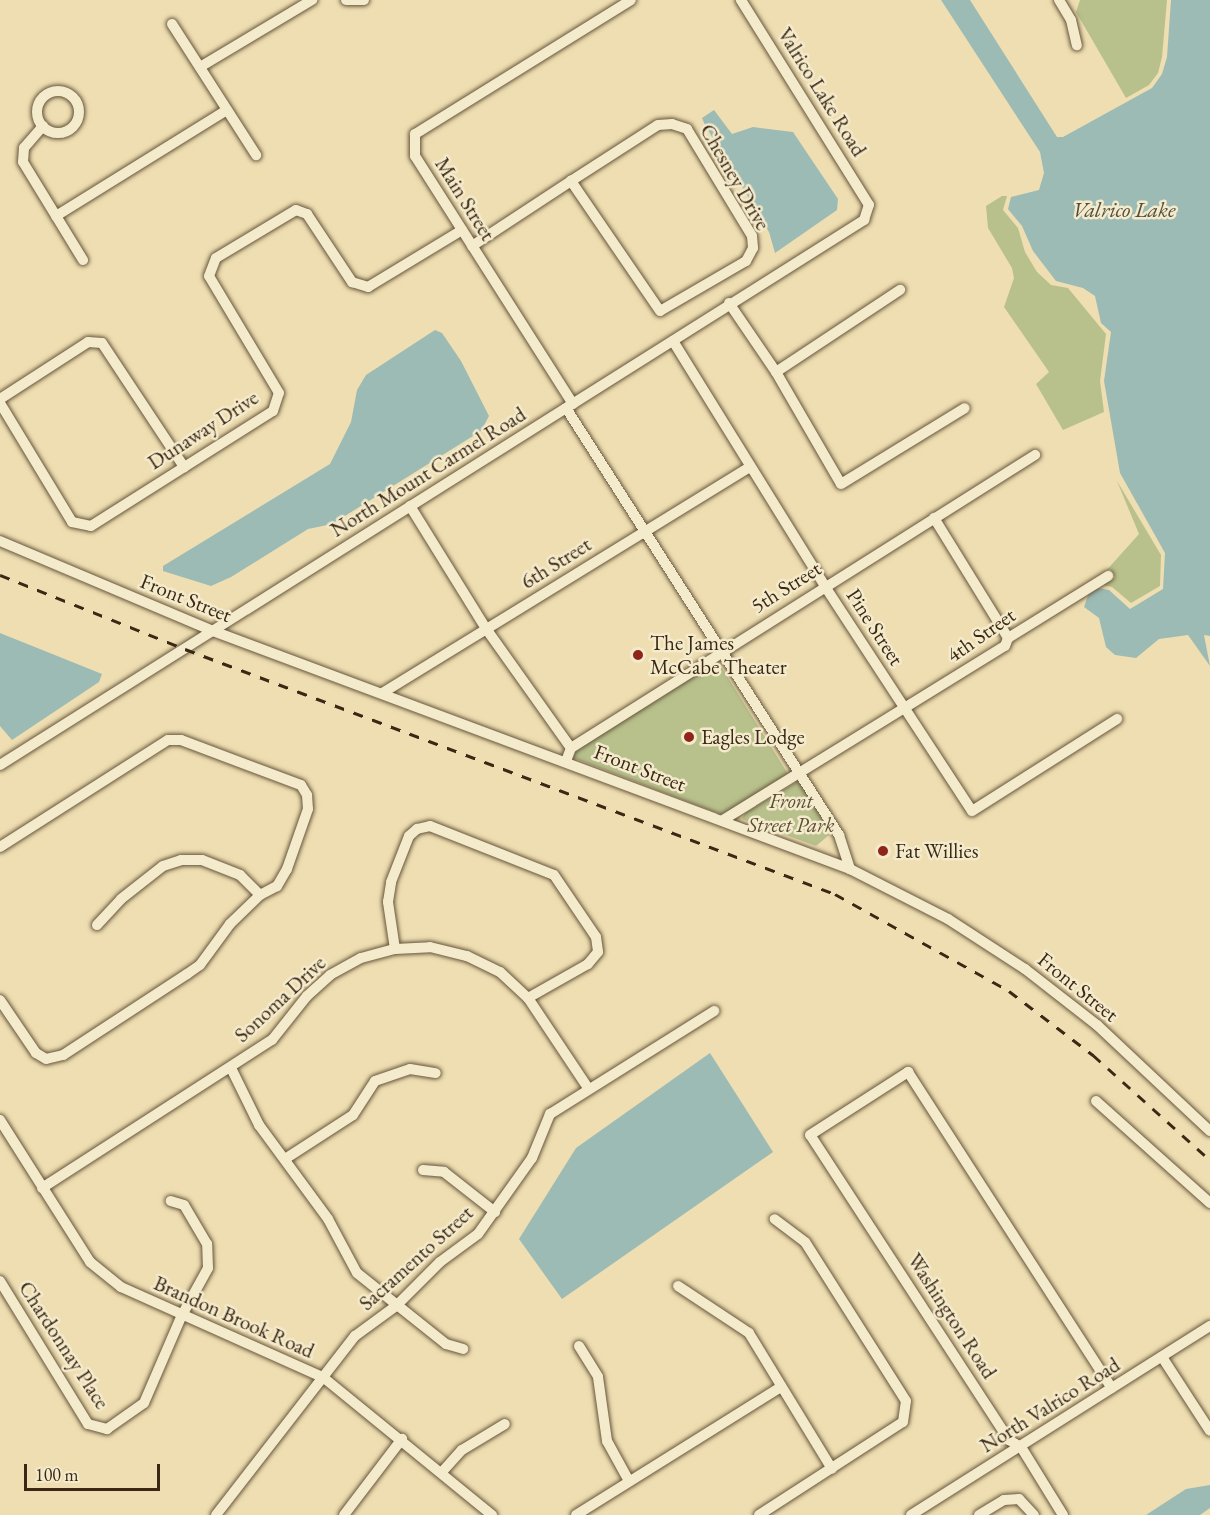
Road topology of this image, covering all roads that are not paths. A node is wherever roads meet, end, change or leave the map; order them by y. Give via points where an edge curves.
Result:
1 (312, 0) edge
2 (346, 0) edge
3 (364, 0) edge
4 (631, 0) edge
5 (741, 0) edge
6 (1059, 0) edge
7 (172, 24) dead end
8 (1077, 45) dead end
9 (200, 67) junction
10 (227, 110) junction
11 (43, 126) junction
12 (256, 155) dead end
13 (571, 181) junction
14 (869, 205) joint
15 (56, 216) junction
16 (462, 230) junction
17 (472, 246) junction
18 (83, 260) dead end
19 (900, 290) dead end
20 (729, 303) junction
21 (673, 341) junction
22 (776, 372) junction
23 (0, 401) edge
24 (569, 406) junction
25 (965, 408) dead end
26 (1035, 455) dead end
27 (184, 467) junction
28 (750, 467) junction
29 (410, 506) junction
30 (934, 518) junction
31 (643, 531) junction
32 (0, 541) edge
33 (1108, 576) dead end
34 (824, 585) junction
35 (487, 630) junction
36 (213, 631) junction
37 (1008, 638) junction
38 (720, 652) junction
39 (384, 692) junction
40 (905, 707) junction
41 (1117, 719) dead end
42 (571, 748) junction
43 (566, 761) junction
44 (0, 765) edge
45 (798, 773) junction
46 (723, 820) junction
47 (0, 847) edge
48 (850, 869) junction
49 (260, 895) junction
50 (97, 925) dead end
51 (395, 948) junction
52 (528, 998) junction
53 (0, 1000) edge
54 (714, 1011) dead end
55 (231, 1068) junction
56 (436, 1073) dead end
57 (588, 1088) junction
58 (1096, 1101) dead end
59 (0, 1120) edge
60 (1210, 1131) edge
61 (285, 1159) junction
62 (423, 1170) dead end
63 (42, 1188) junction
64 (171, 1200) dead end
65 (1210, 1203) edge
66 (495, 1212) junction
67 (775, 1219) dead end
68 (0, 1281) edge
69 (678, 1286) dead end
70 (396, 1306) junction
71 (181, 1317) junction
72 (1210, 1326) edge
73 (579, 1346) dead end
74 (463, 1349) dead end
75 (1162, 1357) junction
76 (324, 1378) junction
77 (781, 1387) junction
78 (1112, 1389) junction
79 (505, 1424) dead end
80 (1208, 1424) edge
81 (402, 1439) junction
82 (1021, 1447) junction
83 (832, 1469) junction
84 (442, 1472) junction
85 (629, 1481) junction
86 (216, 1515) edge
87 (344, 1515) edge
88 (492, 1515) edge
89 (576, 1515) edge
90 (759, 1515) edge
91 (911, 1515) edge
92 (978, 1515) edge
93 (1034, 1515) edge
94 (1063, 1515) edge

1 - 9 street
2 - 3 street
4 - 16 street, Main Street via 415,134 414,156
5 - 14 street, Valrico Lake Road
6 - 8 street via 1071,20
7 - 9 street
9 - 10 street
10 - 12 street
10 - 15 street
11 - 11 street via 55,132 69,130 79,113 75,99 64,91 44,95 37,114
11 - 15 street via 24,148 23,162
13 - 13 street, Chesney Drive via 658,125 672,123 687,129 752,236 753,248 746,261 660,311
13 - 17 street, Chesney Drive
14 - 20 street, North Mount Carmel Road via 864,220
15 - 18 street
16 - 17 street, Main Street
16 - 27 street, Dunaway Drive via 368,287 352,282 307,214 296,210 216,258 209,276 279,393 273,411
17 - 24 street, Main Street
19 - 22 street
20 - 21 street, North Mount Carmel Road
20 - 22 street
21 - 24 street, North Mount Carmel Road
21 - 28 street, Pine Street
22 - 25 street via 841,483
23 - 27 street via 88,342 102,343
23 - 27 street, Dunaway Drive via 72,522 91,526
24 - 29 street, North Mount Carmel Road
24 - 31 street, Main Street
26 - 30 street, 5th Street
28 - 31 street, 6th Street
28 - 34 street, Pine Street
29 - 35 street
29 - 36 street, North Mount Carmel Road
30 - 34 street, 5th Street
30 - 37 street
31 - 35 street, 6th Street
31 - 38 street, Main Street
32 - 36 street, Front Street
33 - 37 street, 4th Street
34 - 38 street, 5th Street
34 - 40 street, Pine Street
35 - 39 street, 6th Street
35 - 42 street
36 - 39 street, Front Street
36 - 44 street, North Mount Carmel Road
37 - 40 street, 4th Street via 1005,646
38 - 42 street, 5th Street
38 - 45 street, Main Street
39 - 43 street, Front Street
40 - 41 street, Pine Street via 972,811
40 - 45 street, 4th Street
42 - 43 street
43 - 46 street, Front Street
45 - 46 street, 4th Street
45 - 48 street, Main Street via 839,836
46 - 48 street, Front Street
47 - 49 street via 168,740 181,740 301,784 307,795 308,808 287,869 277,886
48 - 60 street, Front Street via 948,919 1025,969 1097,1025
49 - 50 street via 240,875 202,860 181,860 164,866 121,899
49 - 53 street via 230,924 200,964 63,1055 46,1059 36,1053
51 - 52 street, Sonoma Drive via 430,947 467,956 500,972
51 - 52 street via 388,902 391,882 409,836 430,826 554,875 596,937 598,952 588,964
51 - 55 street, Sonoma Drive via 361,958 330,975 307,996 272,1040
52 - 57 street, Sonoma Drive
54 - 57 street, Sacramento Street
55 - 61 street via 259,1125
55 - 63 street, Sonoma Drive
56 - 61 street via 410,1070 375,1081 353,1115
57 - 66 street, Sacramento Street via 550,1114 532,1158
58 - 65 street
59 - 63 street, Brandon Brook Road
61 - 70 street via 328,1219 357,1273
62 - 66 street via 444,1172
63 - 71 street, Brandon Brook Road via 90,1262 121,1287
64 - 71 street, Chardonnay Place via 184,1205 207,1244 208,1268
66 - 70 street, Sacramento Street via 478,1234 440,1262
67 - 83 street via 805,1242 906,1401 903,1422
68 - 71 street, Chardonnay Place via 88,1424 107,1429 144,1403
69 - 77 street via 748,1333
70 - 74 street via 446,1344
70 - 76 street, Sacramento Street via 355,1336
71 - 76 street, Brandon Brook Road
72 - 75 street, North Valrico Road
73 - 85 street via 598,1377 607,1441
75 - 78 street, North Valrico Road
75 - 80 street
76 - 81 street, Brandon Brook Road
76 - 86 street, Sacramento Street
77 - 83 street
77 - 85 street
78 - 82 street, North Valrico Road
78 - 82 street, Washington Road via 908,1072 810,1135 1009,1440
79 - 84 street via 462,1450
81 - 84 street, Brandon Brook Road
81 - 87 street
82 - 91 street, North Valrico Road
82 - 94 street, Washington Road
83 - 90 street
84 - 88 street, Brandon Brook Road
85 - 89 street
92 - 93 street via 1004,1500 1020,1499

